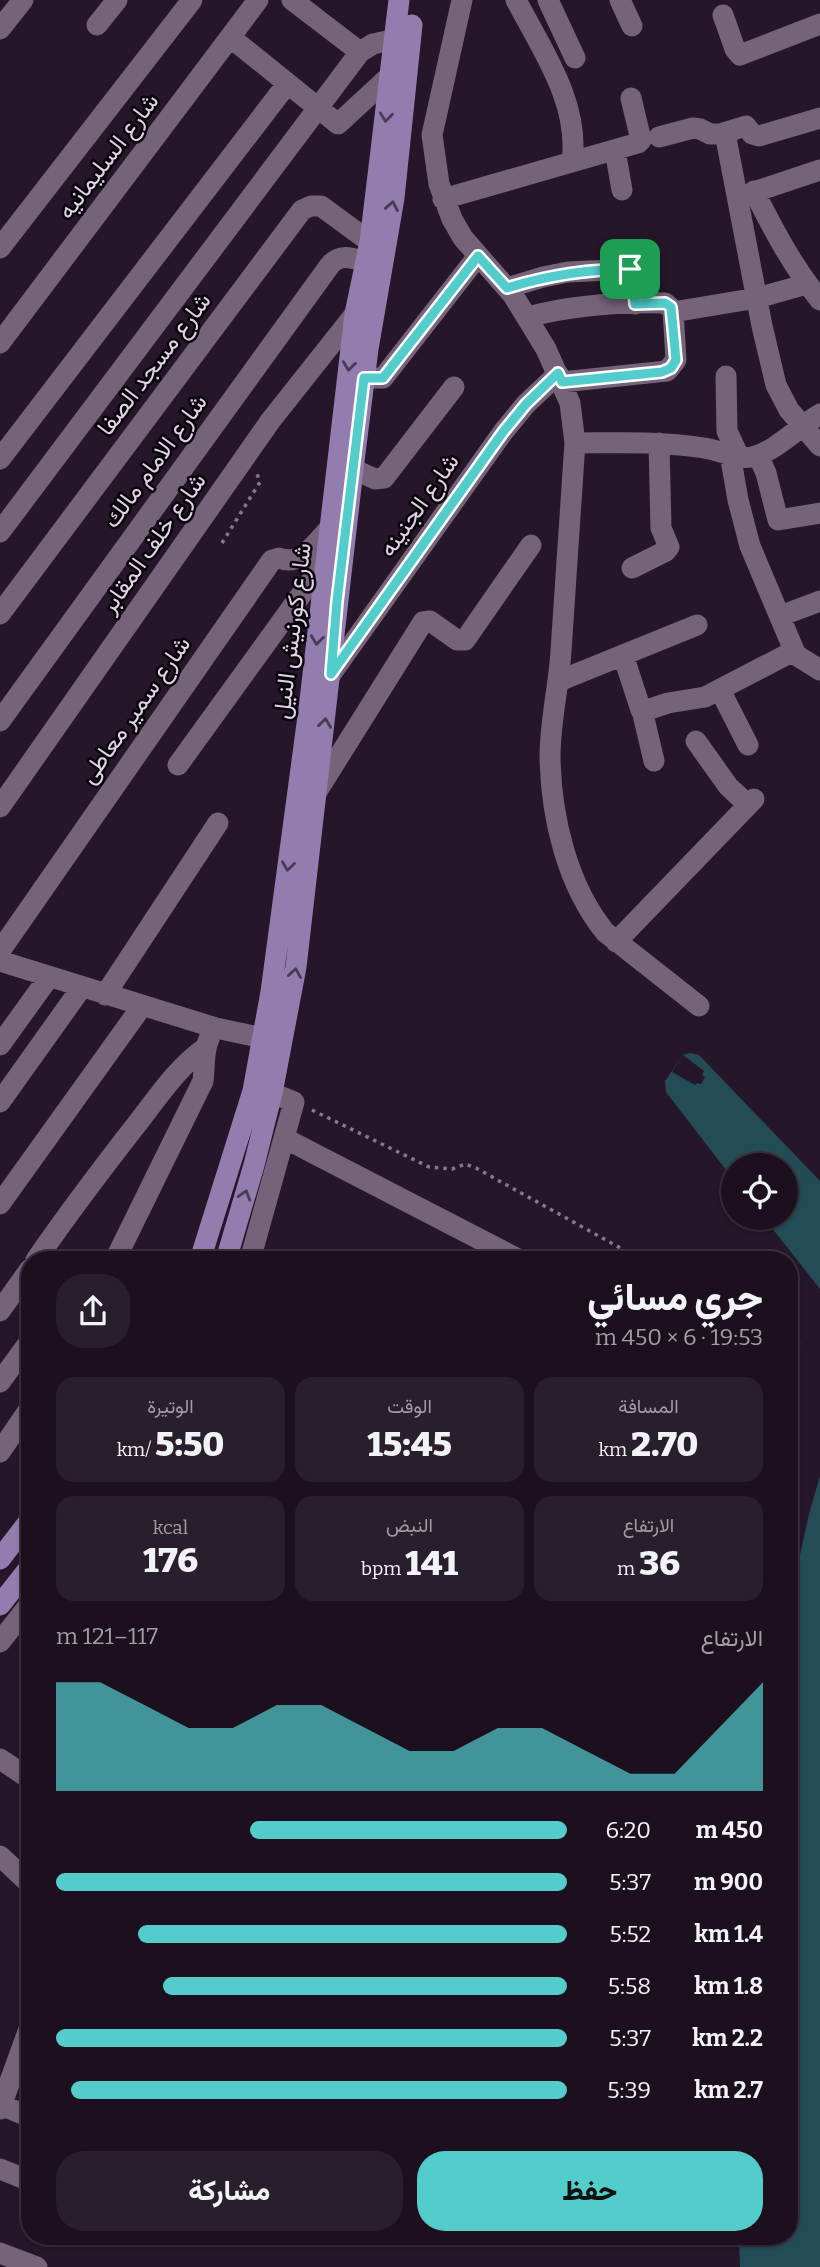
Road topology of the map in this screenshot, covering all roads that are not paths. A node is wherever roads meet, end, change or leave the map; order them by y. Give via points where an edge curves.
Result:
1 (23, 0) edge
2 (117, 0) edge
3 (192, 0) edge
4 (258, 0) edge
5 (292, 0) edge
6 (399, 0) edge
7 (414, 0) edge
8 (462, 0) edge
9 (516, 0) edge
10 (548, 0) edge
11 (620, 0) edge
12 (723, 15) dead end
13 (820, 24) edge
14 (97, 25) dead end
15 (632, 26) dead end
16 (0, 29) edge
17 (230, 37) junction
18 (396, 39) junction
19 (359, 52) junction
20 (575, 58) dead end
21 (391, 75) junction
22 (287, 84) junction
23 (631, 98) dead end
24 (318, 108) junction
25 (820, 118) edge
26 (725, 133) junction
27 (659, 137) dead end
28 (615, 150) junction
29 (572, 162) junction
30 (820, 170) edge
31 (622, 190) dead end
32 (746, 195) junction
33 (443, 199) junction
34 (0, 248) edge
35 (368, 252) junction
36 (478, 256) junction
37 (507, 288) junction
38 (814, 292) edge
39 (757, 298) junction
40 (635, 304) junction
41 (673, 310) junction
42 (355, 314) junction
43 (528, 317) junction
44 (0, 343) edge
45 (726, 376) dead end
46 (364, 378) junction
47 (560, 378) junction
48 (454, 387) dead end
49 (812, 419) edge
50 (575, 443) junction
51 (659, 443) junction
52 (820, 446) edge
53 (742, 456) junction
54 (0, 459) edge
55 (353, 469) junction
56 (820, 513) edge
57 (330, 528) junction
58 (0, 533) edge
59 (531, 545) dead end
60 (327, 559) junction
61 (632, 568) dead end
62 (820, 601) edge
63 (0, 614) edge
64 (780, 616) junction
65 (697, 625) dead end
66 (623, 655) junction
67 (796, 655) junction
68 (820, 670) edge
69 (331, 674) junction
70 (557, 690) junction
71 (720, 690) junction
72 (642, 710) junction
73 (0, 721) edge
74 (696, 741) dead end
75 (748, 746) dead end
76 (654, 761) dead end
77 (178, 765) dead end
78 (316, 793) junction
79 (0, 807) edge
80 (218, 823) dead end
81 (616, 942) junction
82 (0, 951) edge
83 (0, 961) edge
84 (49, 977) junction
85 (82, 987) junction
86 (105, 995) junction
87 (142, 1006) junction
88 (699, 1006) dead end
89 (216, 1028) junction
90 (263, 1038) junction
91 (0, 1045) edge
92 (205, 1048) junction
93 (272, 1093) junction
94 (0, 1102) edge
95 (284, 1138) junction
96 (0, 1205) edge
97 (42, 1251) edge
98 (119, 1251) edge
99 (205, 1251) edge
100 (229, 1251) edge
101 (253, 1251) edge
102 (503, 1251) edge
103 (21, 1282) edge
104 (0, 1311) edge
105 (21, 1353) edge
106 (0, 1382) edge
107 (21, 1421) edge
108 (0, 1452) edge
109 (21, 1532) edge
110 (0, 1559) edge
111 (21, 1578) edge
112 (0, 1605) edge
113 (21, 1615) edge
114 (0, 1642) edge
115 (0, 1759) edge
116 (21, 1773) edge
117 (0, 1856) edge
118 (21, 1876) edge
119 (21, 2076) edge
120 (1, 2107) edge
121 (21, 2114) edge
122 (0, 2169) edge
123 (21, 2177) edge
124 (0, 2252) edge
125 (37, 2267) edge

1 - 16 street
2 - 14 street
3 - 34 street
4 - 17 street, شارع السليمانيه
5 - 19 street
6 - 18 main road, شارع كورنيش النيل
46 -> 7 main road, شارع كورنيش النيل via 394,198
8 - 33 street via 432,135
9 - 29 street via 570,113
10 - 20 street
11 - 15 street
12 - 13 street via 740,55
17 - 22 street
17 - 44 street, شارع السليمانيه
18 - 19 street
18 - 21 main road, شارع كورنيش النيل
19 - 24 street
21 - 24 street via 339,124
21 -> 35 main road, شارع كورنيش النيل
22 - 24 street
22 - 54 street
23 - 28 street via 641,140
24 - 58 street
25 - 26 street via 759,136 746,126
26 - 27 street via 715,135 693,128
26 - 32 street
28 - 29 street
28 - 31 street
29 - 33 street
30 - 32 street
32 - 38 street
32 - 39 street
33 - 36 street
35 - 42 main road, شارع كورنيش النيل
35 - 63 street, شارع مسجد الصفا via 321,206 302,210
35 - 73 street, شارع الامام مالك via 340,257 330,265
36 - 37 street
36 - 46 street via 383,378
37 - 40 street via 568,272 631,268
37 - 43 street
38 - 39 street
39 - 41 street
39 - 49 street via 776,385 789,410
40 - 41 street via 665,303
40 - 43 street via 575,306
41 - 47 street via 676,360 667,371
42 -> 57 main road, شارع كورنيش النيل
42 - 79 street, شارع خلف المقابر via 271,420
43 - 47 street
45 - 53 street via 727,431
46 - 55 main road, شارع كورنيش النيل
47 - 50 street via 570,403
47 - 69 street, شارع الجنينه via 526,404 503,432
48 - 55 street via 384,478
49 - 52 street
49 - 53 street
50 - 51 street
50 - 70 street
51 - 53 street
51 - 61 street via 661,528 669,547
53 - 56 street via 766,473 778,520
53 - 64 street via 738,500 750,546
55 - 69 main road, شارع كورنيش النيل
57 - 60 main road, شارع كورنيش النيل
57 - 82 street, شارع سمير معاطى via 299,559 272,560
59 - 78 street via 465,640 457,640 430,621 423,622
60 - 77 street
60 -> 90 main road, شارع كورنيش النيل
62 - 64 street
64 - 67 street
65 - 66 street
66 - 70 street
66 - 72 street
67 - 68 street
67 - 71 street via 785,656
78 -> 69 main road, شارع كورنيش النيل
70 - 81 street via 550,756 557,823 593,916
71 - 72 street
71 - 75 street
72 - 76 street
74 - 81 street via 728,786 751,802
93 -> 78 main road, شارع كورنيش النيل via 296,967
80 - 86 street
81 - 88 street
83 - 84 street
84 - 85 street
84 - 91 street
85 - 86 street
85 - 94 street
86 - 87 street
87 - 89 street
87 - 96 street
89 - 90 street
89 - 92 street
90 - 99 main road, شارع كورنيش النيل via 253,1091
92 - 97 street via 173,1077
92 - 98 street via 203,1081
93 - 95 street via 294,1102
100 -> 93 main road, شارع كورنيش النيل
95 - 101 street
95 - 102 street
103 - 104 street
105 - 106 street
107 - 108 street
109 - 110 main road
111 - 112 main road
113 - 114 street
115 - 116 street
117 - 118 street
119 - 120 street
120 - 121 street
122 - 123 street
124 - 125 street

